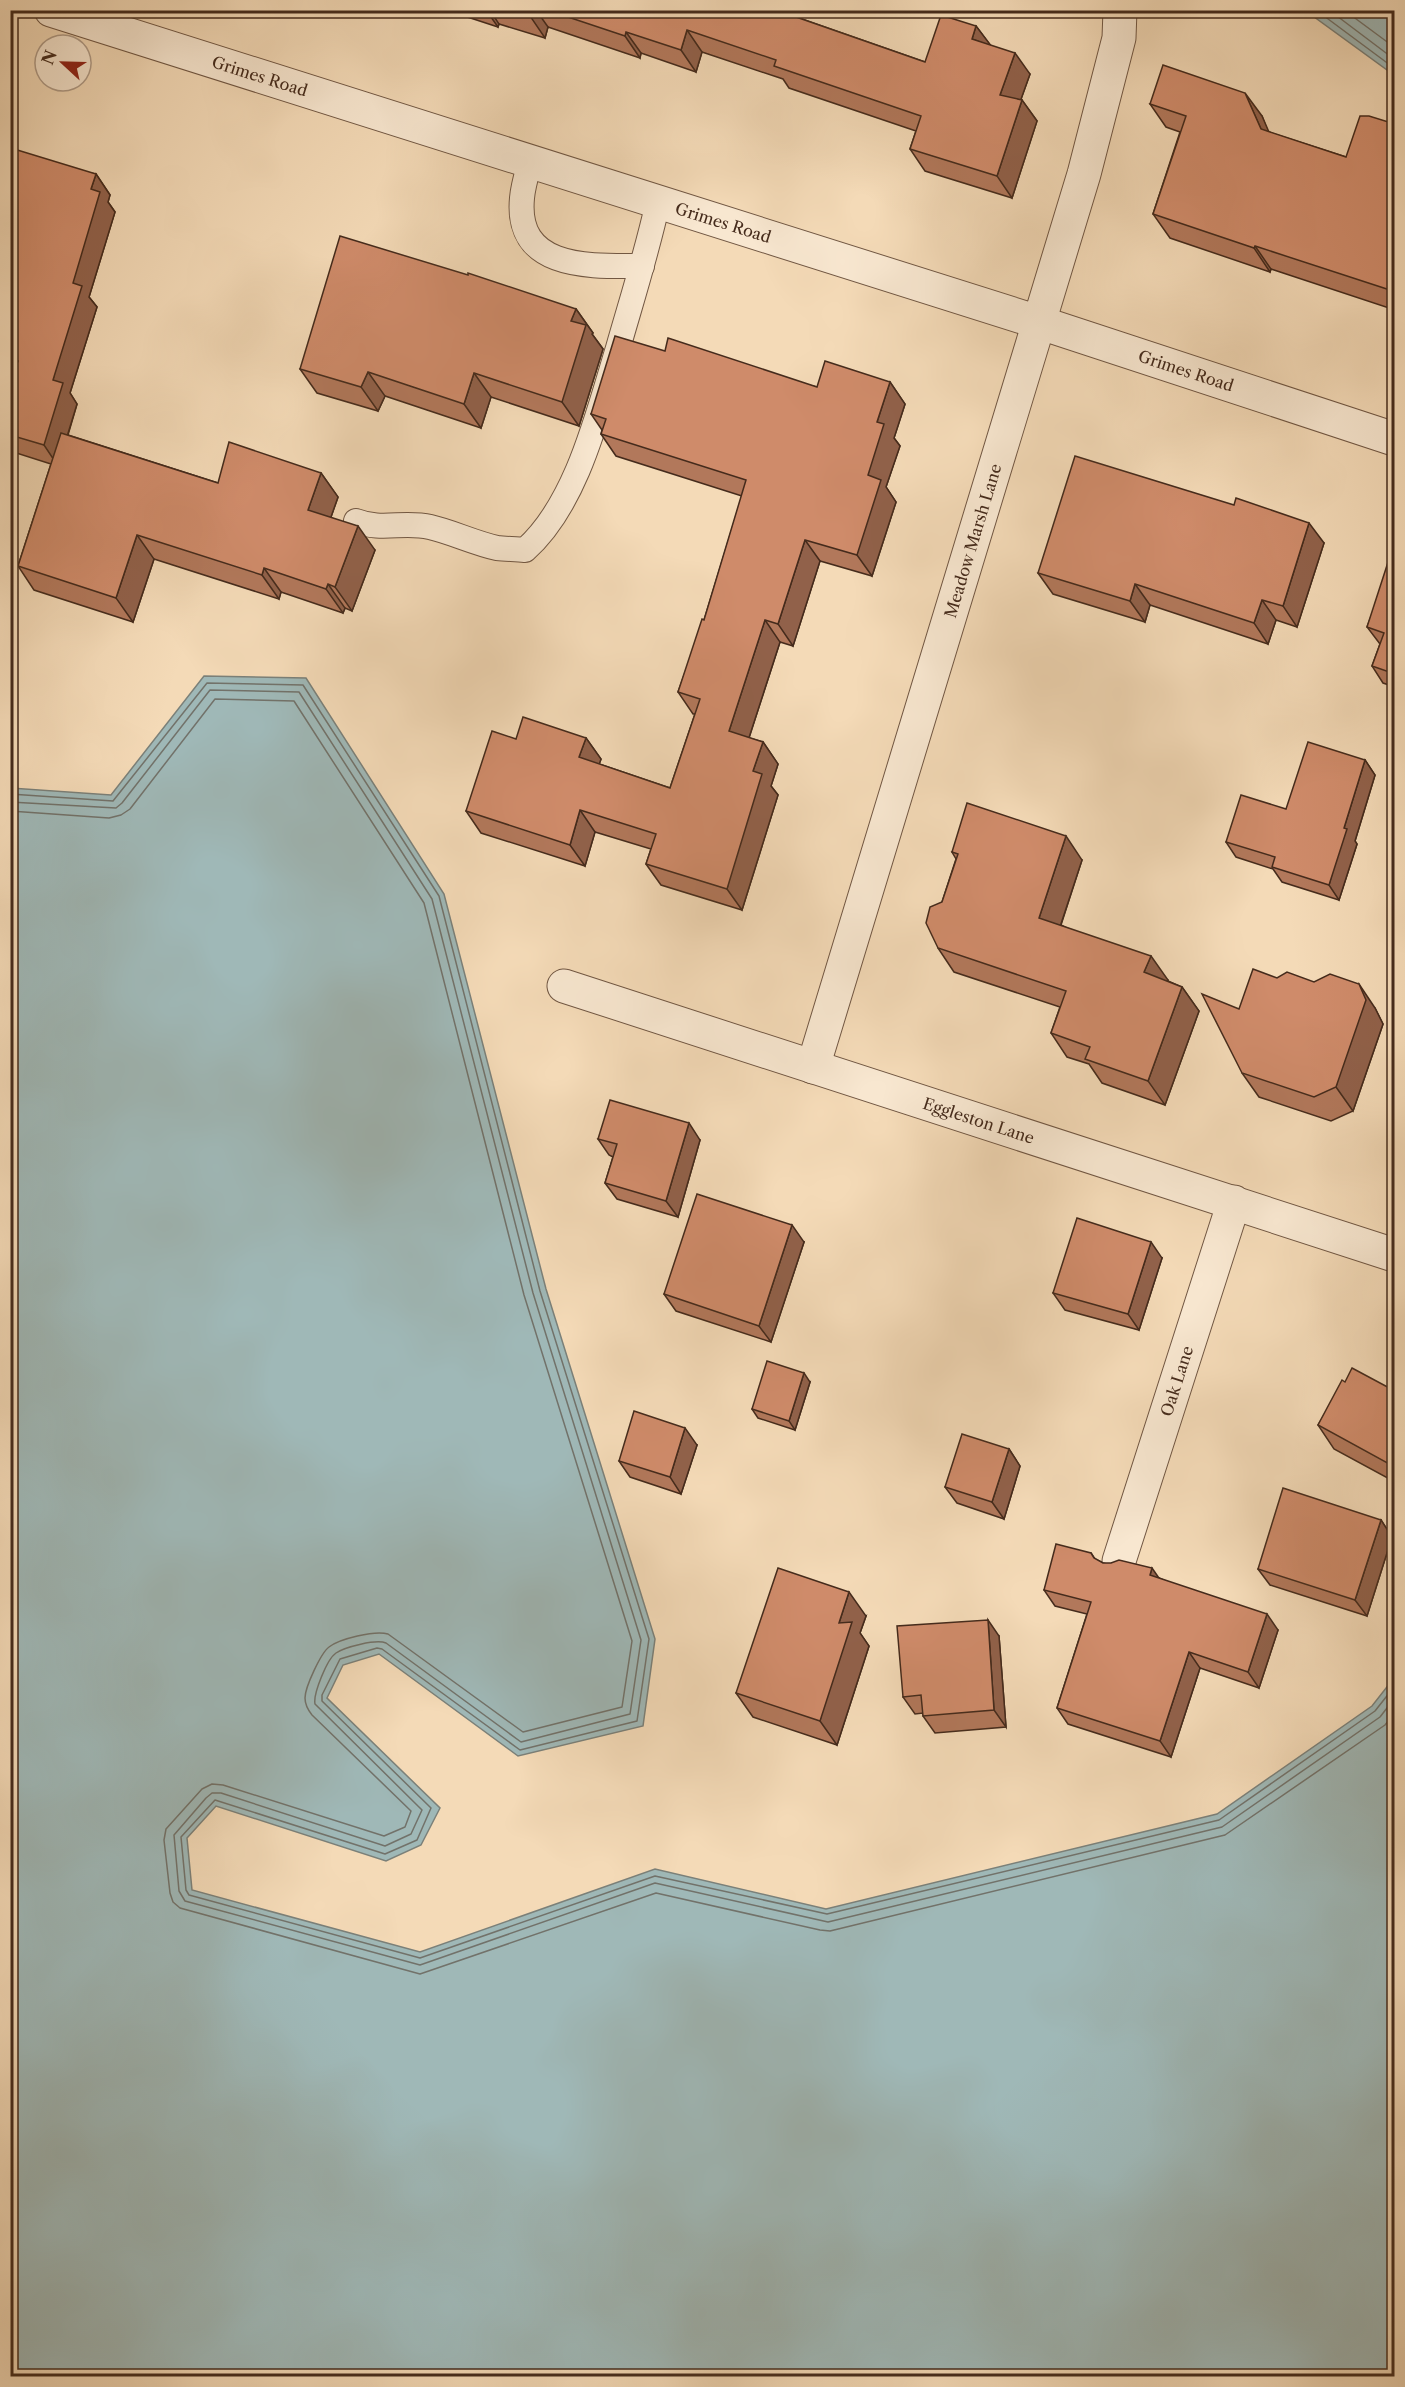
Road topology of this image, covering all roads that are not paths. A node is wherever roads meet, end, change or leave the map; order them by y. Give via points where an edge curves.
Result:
1 (51, 10) edge
2 (1120, 10) edge
3 (530, 162) junction
4 (657, 202) junction
5 (642, 266) junction
6 (1038, 322) junction
7 (1395, 439) edge
8 (356, 521) dead end
9 (564, 986) dead end
10 (813, 1067) junction
11 (1234, 1202) junction
12 (1395, 1255) edge
13 (1119, 1561) edge

1 - 3 street, Grimes Road
2 - 6 street, Meadow Marsh Lane via 1119,38 1084,174
3 - 4 street, Grimes Road
3 - 5 lane via 522,199 526,233 534,245 563,261 591,266
4 - 5 lane
4 - 6 street, Grimes Road
5 - 8 lane via 590,441 558,508 541,535 525,550 497,548 413,524 369,526
6 - 7 street, Grimes Road
6 - 10 street, Meadow Marsh Lane
9 - 10 street, Eggleston Lane
10 - 11 street, Eggleston Lane
11 - 12 street, Eggleston Lane
11 - 13 street, Oak Lane

